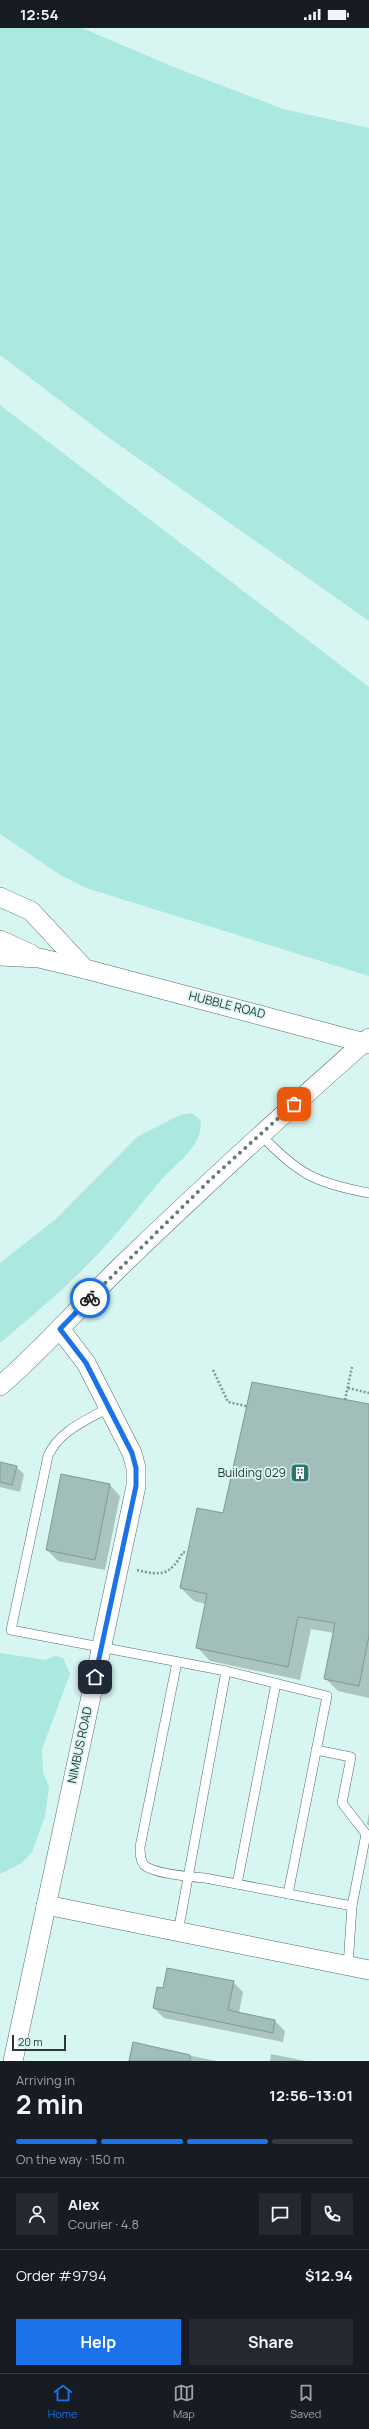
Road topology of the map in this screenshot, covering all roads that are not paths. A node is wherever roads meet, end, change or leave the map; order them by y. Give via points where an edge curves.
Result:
1 (0, 897) edge
2 (4, 946) edge
3 (85, 969) junction
4 (367, 1042) edge
5 (260, 1134) junction
6 (369, 1193) edge
7 (60, 1329) junction
8 (0, 1386) edge
9 (108, 1408) junction
10 (101, 1647) junction
11 (177, 1662) junction
12 (226, 1671) junction
13 (276, 1683) junction
14 (316, 1750) junction
15 (188, 1876) junction
16 (237, 1884) junction
17 (288, 1894) junction
18 (46, 1904) junction
19 (352, 1906) junction
20 (178, 1932) junction
21 (348, 1966) junction
22 (369, 1970) edge
23 (13, 2061) edge

1 - 3 street via 31,911
2 - 3 street, HUBBLE ROAD
3 - 4 street, HUBBLE ROAD
4 - 5 street
5 - 6 lane via 284,1160 309,1177 337,1187
5 - 7 street via 101,1286
7 - 8 street
7 - 9 street, NIMBUS ROAD via 86,1363
9 - 10 street, NIMBUS ROAD via 132,1453 136,1486
9 - 10 lane via 63,1434 56,1440 48,1456 11,1630
10 - 11 lane
10 - 18 street, NIMBUS ROAD
11 - 12 lane
11 - 15 lane via 140,1857 144,1865 152,1869
12 - 13 lane
12 - 15 lane
13 - 14 lane via 327,1696
13 - 16 lane
14 - 17 lane
14 - 19 lane via 351,1756 342,1803 366,1834
15 - 16 lane
15 - 20 lane
16 - 17 lane
17 - 19 lane
18 - 20 street
18 - 23 street, NIMBUS ROAD
19 - 21 lane
20 - 21 street
21 - 22 street

